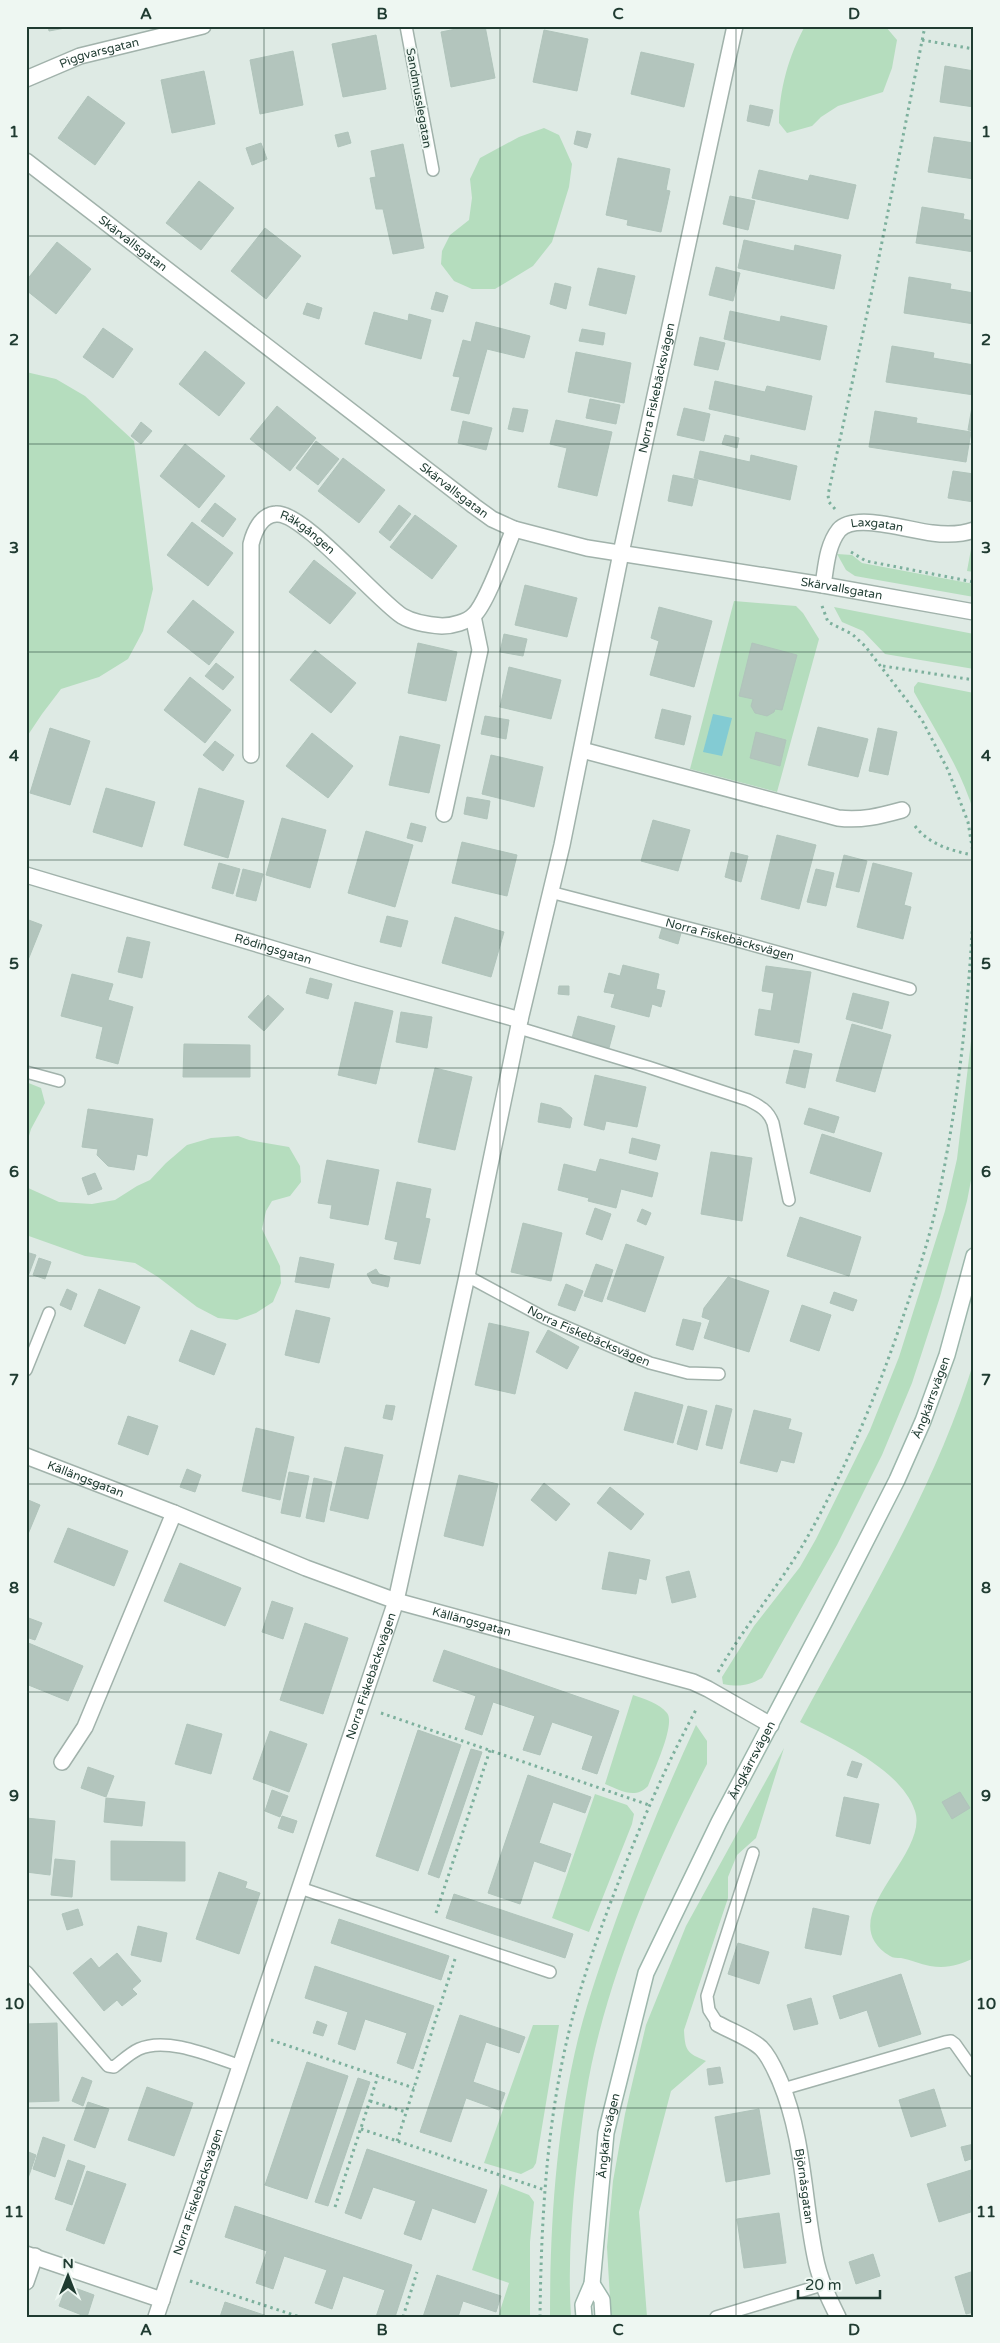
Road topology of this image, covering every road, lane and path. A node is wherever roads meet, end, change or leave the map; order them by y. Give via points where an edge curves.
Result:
1 (203, 26) edge
2 (406, 26) edge
3 (925, 26) edge
4 (734, 27) edge
5 (922, 40) junction
6 (974, 49) edge
7 (26, 79) edge
8 (26, 161) edge
9 (432, 170) dead end
10 (847, 524) junction
11 (514, 529) junction
12 (974, 530) edge
13 (829, 549) junction
14 (621, 553) junction
15 (974, 582) edge
16 (823, 585) junction
17 (974, 612) edge
18 (473, 616) junction
19 (882, 666) junction
20 (974, 680) edge
21 (582, 750) junction
22 (251, 754) dead end
23 (902, 810) joint
24 (444, 814) dead end
25 (973, 857) edge
26 (26, 875) edge
27 (550, 892) junction
28 (974, 898) edge
29 (910, 989) dead end
30 (519, 1024) junction
31 (26, 1072) edge
32 (59, 1081) dead end
33 (789, 1200) dead end
34 (974, 1256) edge
35 (467, 1276) junction
36 (49, 1313) dead end
37 (26, 1370) edge
38 (719, 1374) dead end
39 (26, 1456) edge
40 (174, 1513) junction
41 (396, 1601) junction
42 (708, 1688) junction
43 (362, 1706) junction
44 (771, 1725) junction
45 (490, 1750) junction
46 (62, 1762) dead end
47 (649, 1805) junction
48 (753, 1853) dead end
49 (300, 1888) junction
50 (430, 1932) junction
51 (461, 1942) junction
52 (27, 1972) edge
53 (550, 1972) dead end
54 (718, 2024) joint
55 (251, 2034) junction
56 (241, 2066) junction
57 (974, 2072) edge
58 (378, 2076) junction
59 (414, 2088) junction
60 (783, 2089) junction
61 (370, 2101) junction
62 (406, 2112) junction
63 (361, 2129) junction
64 (397, 2141) junction
65 (545, 2190) junction
66 (335, 2207) dead end
67 (30, 2255) edge
68 (417, 2272) dead end
69 (170, 2274) junction
70 (26, 2282) edge
71 (592, 2284) junction
72 (822, 2285) junction
73 (162, 2300) junction
74 (156, 2317) edge
75 (299, 2317) edge
76 (403, 2317) edge
77 (540, 2317) edge
78 (584, 2317) edge
79 (604, 2317) edge
80 (716, 2317) edge
81 (838, 2317) edge

1 - 7 street, Piggvarsgatan via 80,56
2 - 9 lane, Sandmusslegatan
3 - 5 path
4 - 14 street, Norra Fiskebäcksvägen
5 - 6 path
5 - 10 path via 828,495 829,502
8 - 11 street, Skärvallsgatan via 474,506
10 - 12 street, Laxgatan via 864,522 954,535
10 - 13 street, Laxgatan
11 - 14 street, Skärvallsgatan
11 - 18 street
13 - 15 path via 854,553 866,561
13 - 16 street, Laxgatan
14 - 16 street, Skärvallsgatan
14 - 21 street, Norra Fiskebäcksvägen
16 - 17 street, Skärvallsgatan
16 - 19 path via 822,606 828,622 852,634
18 - 22 street, Räkgången via 447,626 418,623 403,616 308,530 277,513 267,516 250,544
18 - 24 street via 480,650
19 - 20 path
19 - 25 path via 922,720 948,770 968,822
21 - 23 street via 838,818 854,820
21 - 27 street, Norra Fiskebäcksvägen
23 - 25 path via 922,836 954,852
26 - 30 street, Rödingsgatan
27 - 29 lane, Norra Fiskebäcksvägen
27 - 30 street, Norra Fiskebäcksvägen
28 - 42 path via 969,995 949,1140 937,1204 896,1340 855,1442 807,1537 735,1641
30 - 33 lane via 762,1107 773,1123
30 - 35 street, Norra Fiskebäcksvägen
31 - 32 lane
34 - 44 street, Ängkärrsvägen via 947,1355 923,1421 868,1538
35 - 38 lane, Norra Fiskebäcksvägen via 545,1318 650,1363 688,1373
35 - 41 street, Norra Fiskebäcksvägen
36 - 37 lane
39 - 40 street, Källängsgatan
40 - 41 street, Källängsgatan
40 - 46 street via 85,1727
41 - 42 street, Källängsgatan
41 - 43 street, Norra Fiskebäcksvägen
42 - 44 street, Källängsgatan
42 - 47 path
43 - 45 path
43 - 49 street, Norra Fiskebäcksvägen
44 - 71 street, Ängkärrsvägen via 684,1891 646,1973 606,2133
45 - 47 path
45 - 50 path
47 - 65 path via 584,1972 560,2070
48 - 54 lane via 707,1996 709,2010
49 - 50 lane
49 - 55 street, Norra Fiskebäcksvägen
50 - 51 lane
51 - 53 lane
51 - 59 path
52 - 56 lane via 108,2066 114,2066 138,2049 161,2044
54 - 60 street, Björnåsgatan via 760,2048 772,2063
55 - 56 street, Norra Fiskebäcksvägen
55 - 58 path
56 - 69 street, Norra Fiskebäcksvägen
57 - 60 lane via 951,2041
58 - 59 path
58 - 61 path
59 - 62 path
60 - 72 street, Björnåsgatan via 800,2147
61 - 62 path
61 - 63 path
62 - 64 path
63 - 64 path
63 - 66 path
64 - 65 path
65 - 77 path
67 - 70 street
67 - 73 street
68 - 76 path
69 - 73 street, Norra Fiskebäcksvägen
69 - 75 path
71 - 78 street, Ängkärrsvägen via 583,2305
71 - 79 street via 602,2300
72 - 80 lane
72 - 81 street, Björnåsgatan
73 - 74 street, Norra Fiskebäcksvägen

